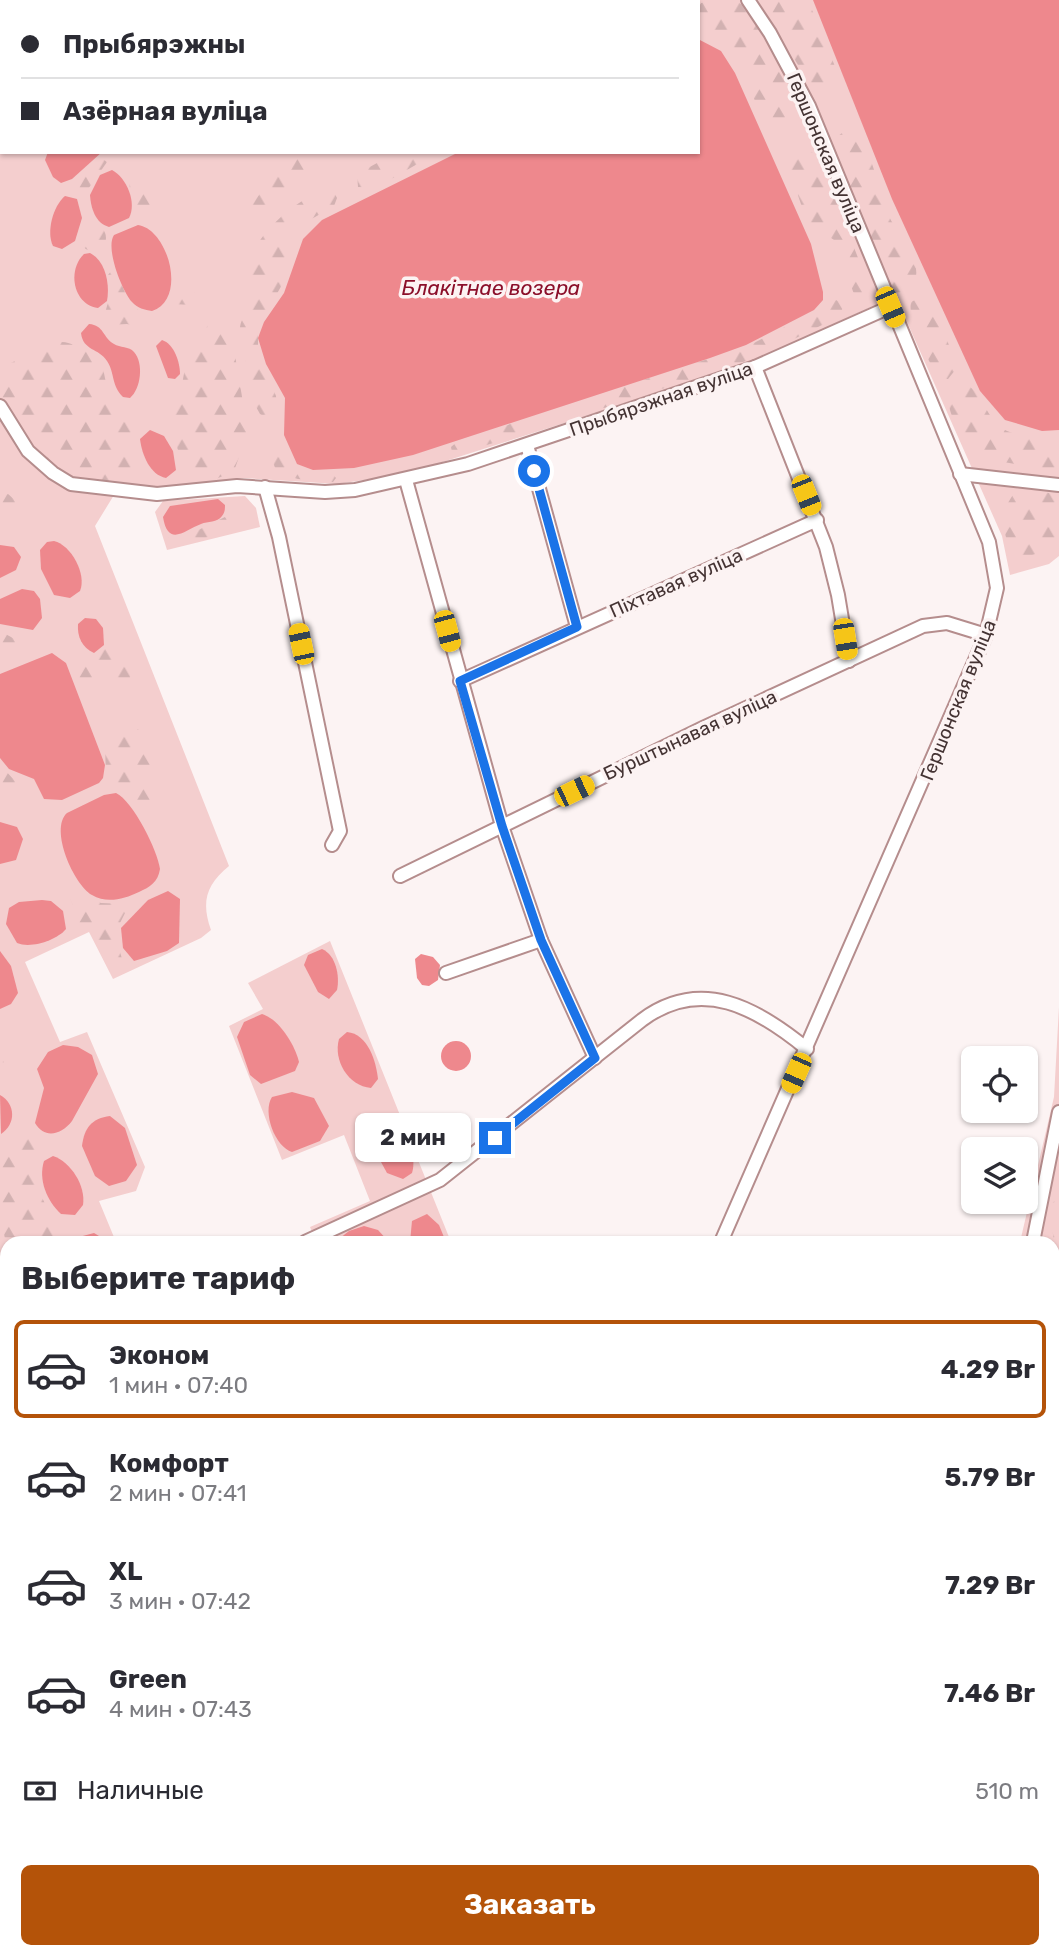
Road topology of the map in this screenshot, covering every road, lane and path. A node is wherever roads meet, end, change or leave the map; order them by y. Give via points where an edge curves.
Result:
1 (748, 0) edge
2 (890, 307) junction
3 (755, 367) junction
4 (0, 406) edge
5 (527, 445) junction
6 (960, 474) junction
7 (406, 480) junction
8 (1059, 485) edge
9 (265, 487) junction
10 (817, 520) junction
11 (577, 627) junction
12 (986, 635) junction
13 (849, 661) junction
14 (460, 681) junction
15 (502, 826) junction
16 (332, 845) dead end
17 (400, 876) dead end
18 (541, 940) junction
19 (446, 973) dead end
20 (807, 1049) junction
21 (595, 1058) junction
22 (1059, 1112) edge
23 (318, 1236) edge
24 (724, 1236) edge
25 (1034, 1236) edge

1 - 2 street, Гершонская вуліца via 808,106
2 - 3 street, Прыбярэжная вуліца
2 - 6 street, Гершонская вуліца
3 - 5 street, Прыбярэжная вуліца
3 - 10 street
4 - 9 street, Прыбярэжная вуліца via 28,452 71,484 157,494
5 - 7 street, Прыбярэжная вуліца
5 - 11 street
6 - 8 street
6 - 12 street, Гершонская вуліца via 995,566 996,604
7 - 9 street, Прыбярэжная вуліца via 325,492
7 - 14 street
9 - 16 street via 340,831
10 - 11 street, Піхтавая вуліца
10 - 13 street via 838,595
11 - 14 street, Піхтавая вуліца
12 - 13 street, Бурштынавая вуліца via 935,623
12 - 20 street, Гершонская вуліца
13 - 15 street, Бурштынавая вуліца
14 - 15 street
15 - 17 street, Бурштынавая вуліца
15 - 18 street
18 - 19 street
18 - 21 street
20 - 21 street via 776,1023 749,1009 685,999 656,1010
20 - 24 street, Гершонская вуліца
21 - 23 street via 440,1180
22 - 25 street

